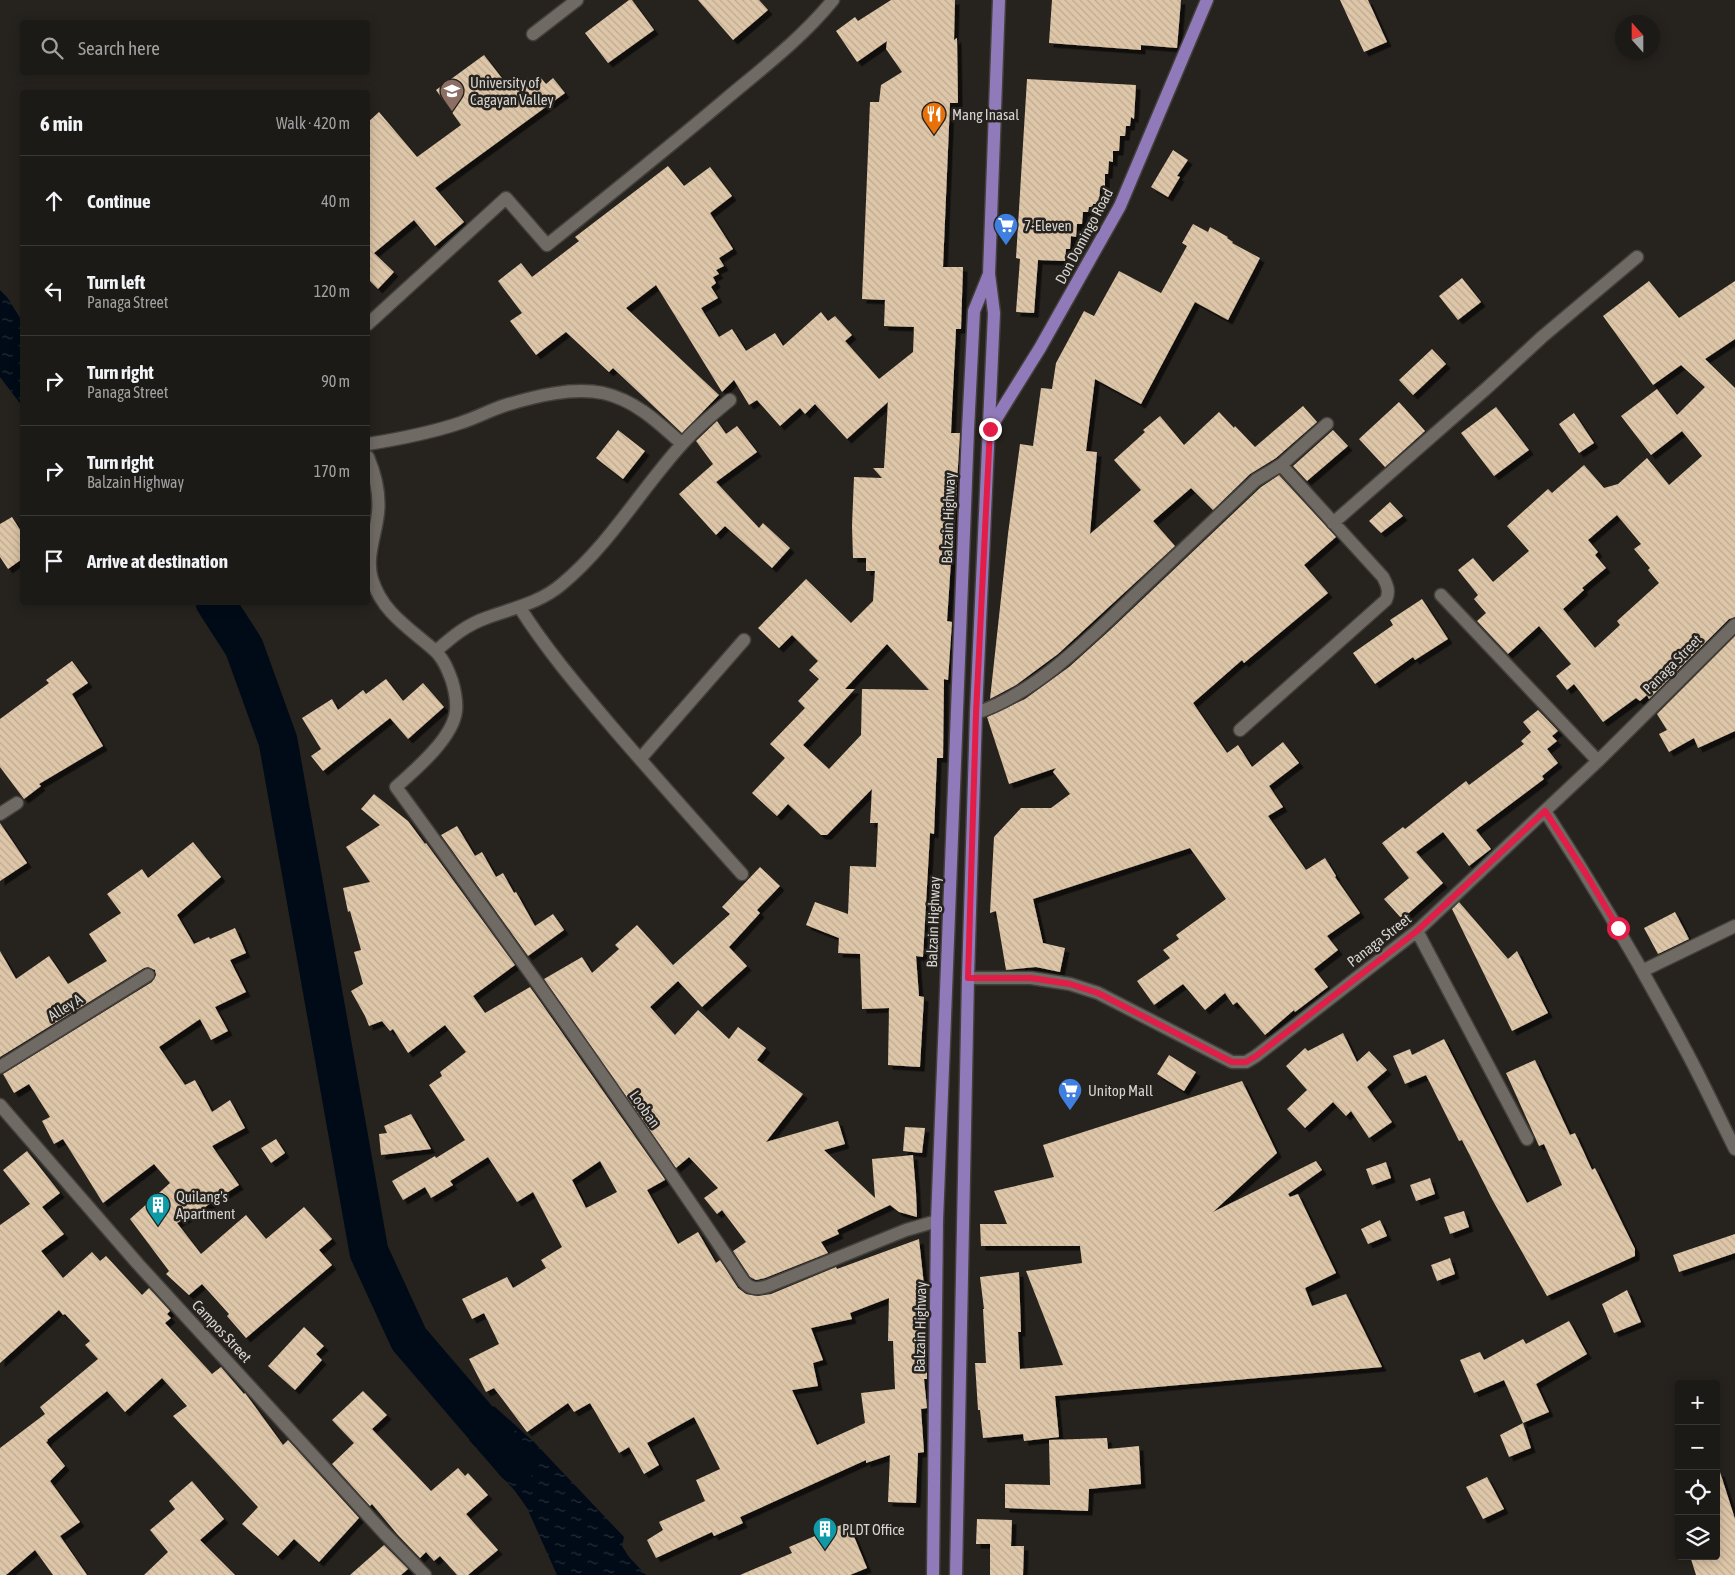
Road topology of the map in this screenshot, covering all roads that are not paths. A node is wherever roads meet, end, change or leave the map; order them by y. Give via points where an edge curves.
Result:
1 (577, 0) edge
2 (833, 0) edge
3 (999, 0) edge
4 (1208, 0) edge
5 (533, 34) dead end
6 (1637, 257) dead end
7 (989, 274) junction
8 (370, 322) edge
9 (730, 400) dead end
10 (1327, 424) dead end
11 (990, 429) junction
12 (968, 430) junction
13 (370, 444) edge
14 (682, 444) junction
15 (370, 462) edge
16 (1281, 465) junction
17 (1334, 524) junction
18 (1441, 595) dead end
19 (520, 608) junction
20 (1735, 625) edge
21 (744, 640) dead end
22 (436, 651) junction
23 (976, 714) junction
24 (1240, 730) dead end
25 (640, 759) junction
26 (1598, 761) junction
27 (17, 803) dead end
28 (1545, 811) junction
29 (0, 814) edge
30 (742, 874) dead end
31 (1735, 926) edge
32 (1417, 931) junction
33 (1642, 971) junction
34 (148, 975) dead end
35 (968, 978) junction
36 (0, 1067) edge
37 (0, 1105) edge
38 (1527, 1139) dead end
39 (1735, 1149) edge
40 (938, 1221) junction
41 (425, 1575) edge
42 (933, 1575) edge
43 (956, 1575) edge

1 - 5 street
2 - 8 street via 788,47 674,144 547,245 506,198
3 - 7 main road, Balzain Highway
4 - 11 main road, Don Domingo Road via 1120,206
6 - 17 street via 1542,336
7 - 11 main road, Balzain Highway via 994,313
7 - 12 main road, Balzain Highway via 974,311
9 - 14 street
10 - 16 street
11 - 12 main road
11 - 23 main road, Balzain Highway
12 - 40 main road, Balzain Highway
13 - 14 street via 461,423 506,405 578,390 604,393 634,405
14 - 19 street via 587,562 560,586
15 - 22 street via 378,495 378,518 371,547 371,577 388,610
16 - 17 street
16 - 23 street via 1256,480 1084,644 1036,682 994,708
17 - 24 street via 1382,577 1388,589 1386,600
18 - 26 street
19 - 22 street via 485,618 460,630
19 - 25 street via 541,641
20 - 26 street, Panaga Street
21 - 25 street
22 - 40 street, Looban via 448,668 455,692 456,712 447,734 425,762 396,787 500,930 748,1286 768,1286 897,1233
23 - 35 main road, Balzain Highway
25 - 30 street
26 - 28 street, Panaga Street
27 - 29 street
28 - 32 street, Panaga Street
28 - 33 street
31 - 33 street
32 - 35 street, Panaga Street via 1246,1062 1232,1062 1098,993 1070,984 1031,978
32 - 38 street
33 - 39 street
34 - 36 street, Alley A
35 - 43 main road, Balzain Highway
37 - 41 street, Campos Street via 138,1264
40 - 42 main road, Balzain Highway

